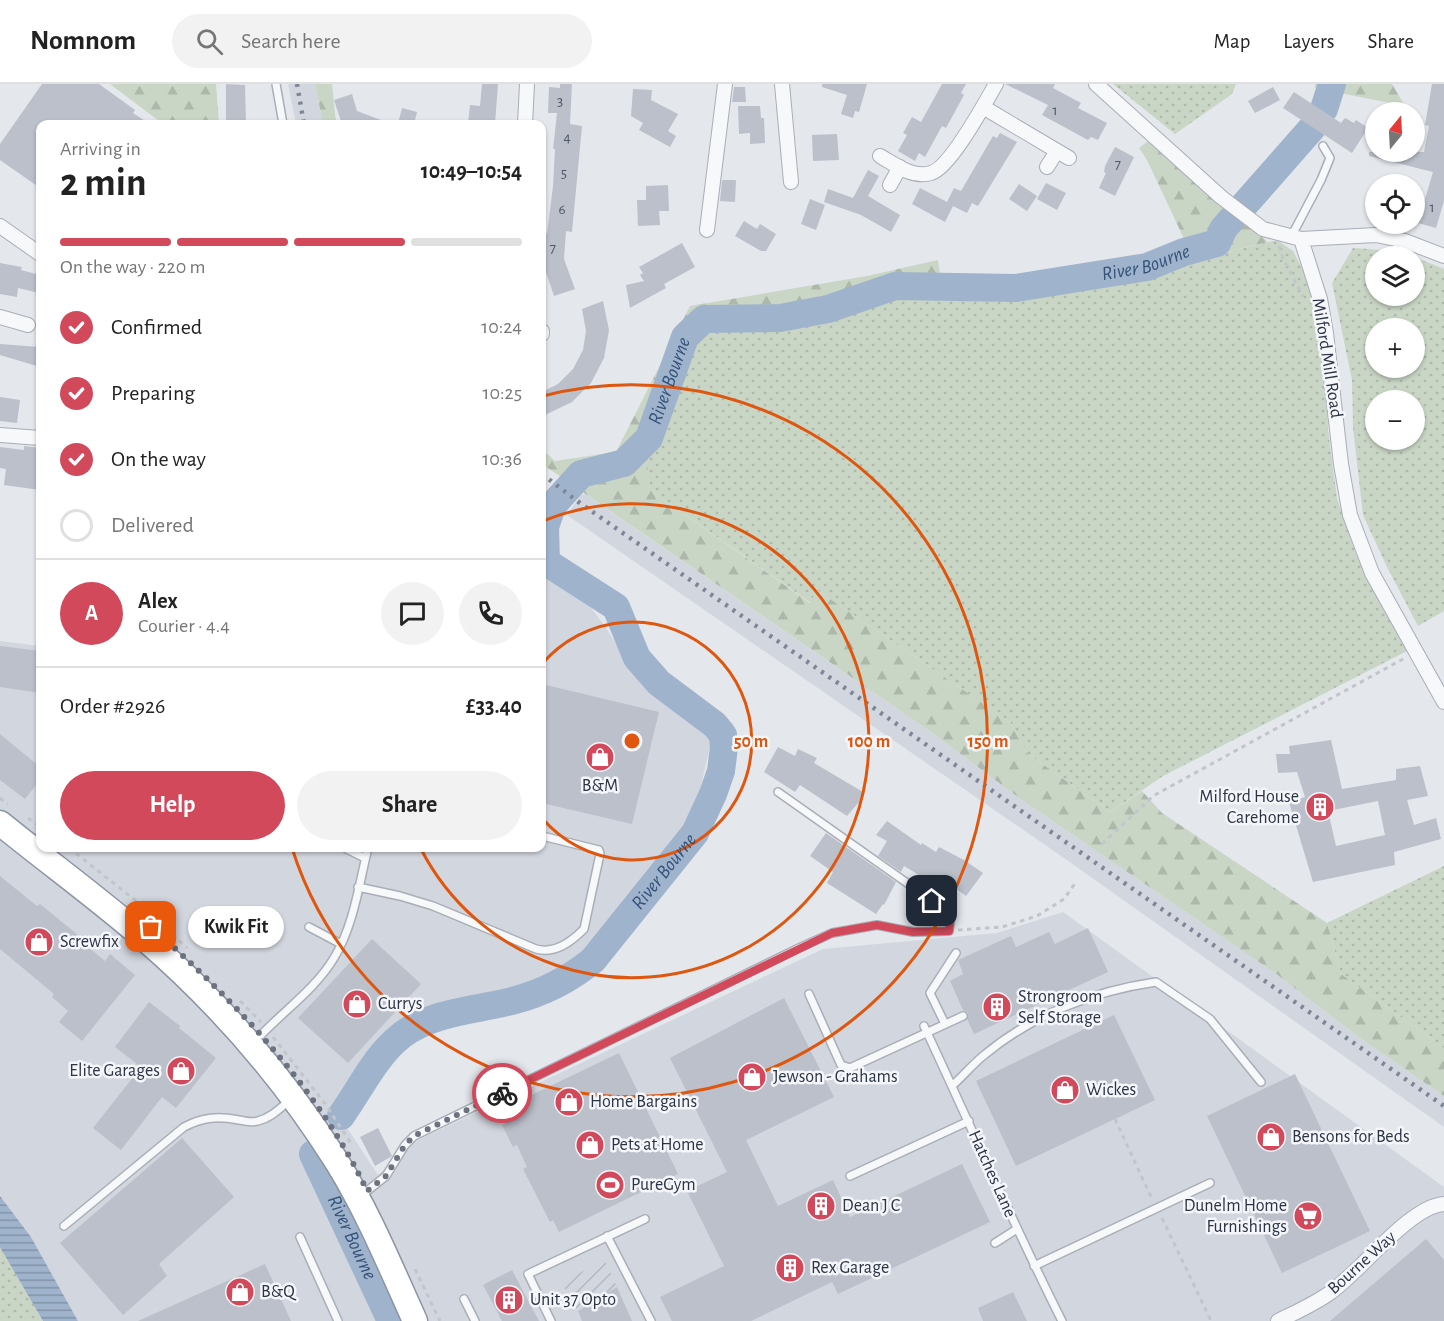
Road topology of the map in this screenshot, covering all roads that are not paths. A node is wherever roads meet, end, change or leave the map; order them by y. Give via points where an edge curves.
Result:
1 (276, 84) edge
2 (527, 84) edge
3 (725, 84) edge
4 (782, 84) edge
5 (996, 84) edge
6 (1096, 84) edge
7 (983, 107) junction
8 (282, 120) edge
9 (525, 120) edge
10 (1323, 146) dead end
11 (880, 156) dead end
12 (900, 167) junction
13 (1047, 167) dead end
14 (791, 182) dead end
15 (890, 185) dead end
16 (0, 226) edge
17 (707, 230) dead end
18 (1296, 238) junction
19 (36, 251) edge
20 (1444, 256) edge
21 (0, 317) edge
22 (28, 325) dead end
23 (0, 435) edge
24 (36, 438) edge
25 (1444, 702) edge
26 (778, 792) dead end
27 (0, 807) edge
28 (0, 823) edge
29 (36, 834) edge
30 (546, 837) edge
31 (36, 851) edge
32 (37, 852) edge
33 (58, 852) edge
34 (353, 852) edge
35 (367, 852) edge
36 (365, 858) junction
37 (358, 887) junction
38 (309, 927) dead end
39 (340, 944) junction
40 (956, 953) dead end
41 (809, 994) dead end
42 (963, 1016) dead end
43 (945, 1024) junction
44 (925, 1029) junction
45 (261, 1035) junction
46 (1261, 1082) dead end
47 (953, 1086) junction
48 (293, 1097) junction
49 (969, 1121) junction
50 (850, 1176) dead end
51 (1210, 1184) dead end
52 (367, 1191) junction
53 (1444, 1204) edge
54 (645, 1219) dead end
55 (64, 1226) dead end
56 (1017, 1229) junction
57 (607, 1236) junction
58 (300, 1237) dead end
59 (995, 1244) dead end
60 (1034, 1266) junction
61 (464, 1299) dead end
62 (338, 1321) edge
63 (415, 1321) edge
64 (430, 1321) edge
65 (475, 1321) edge
66 (552, 1321) edge
67 (651, 1321) edge
68 (1062, 1321) edge
69 (1278, 1321) edge

1 - 8 lane
2 - 9 street
3 - 17 street
4 - 14 street
5 - 7 street
6 - 18 street via 1221,197 1263,229
7 - 12 street via 947,162 932,173 918,174
7 - 13 street via 1063,154
10 - 18 lane via 1330,158
11 - 12 street
12 - 15 street
16 - 19 street
18 - 20 street via 1376,235
18 - 25 street, Milford Mill Road via 1320,299 1350,515 1372,573
21 - 22 street
23 - 24 street
26 - 52 lane via 951,914 949,931 913,932 877,925 832,933 414,1136 386,1176
27 - 29 highway
28 - 31 highway
30 - 37 lane via 599,850 600,854 584,929 550,951 536,949 433,906
32 - 48 highway via 167,959 250,1043
33 - 45 highway via 181,954
34 - 36 lane
35 - 36 lane
36 - 37 lane
37 - 39 lane
38 - 39 lane
39 - 45 lane via 325,971
40 - 43 lane via 930,993
41 - 44 lane via 841,1065 850,1068
42 - 43 lane
43 - 44 lane
44 - 47 lane, Hatches Lane
45 - 52 highway via 315,1105 353,1162
46 - 47 lane via 1210,1019 1156,982 1122,987 1067,1005 1027,1024 982,1057
47 - 49 lane, Hatches Lane
48 - 55 lane via 260,1121 211,1117 184,1127
48 - 63 highway via 357,1196
49 - 50 lane
49 - 56 lane, Hatches Lane
51 - 60 lane
52 - 64 highway
53 - 69 street, Bourne Way via 1427,1208 1411,1219 1332,1292
54 - 57 lane
56 - 59 lane
56 - 60 lane, Hatches Lane
57 - 66 lane via 528,1274
57 - 67 lane
58 - 62 lane
60 - 68 lane, Hatches Lane
61 - 65 lane

